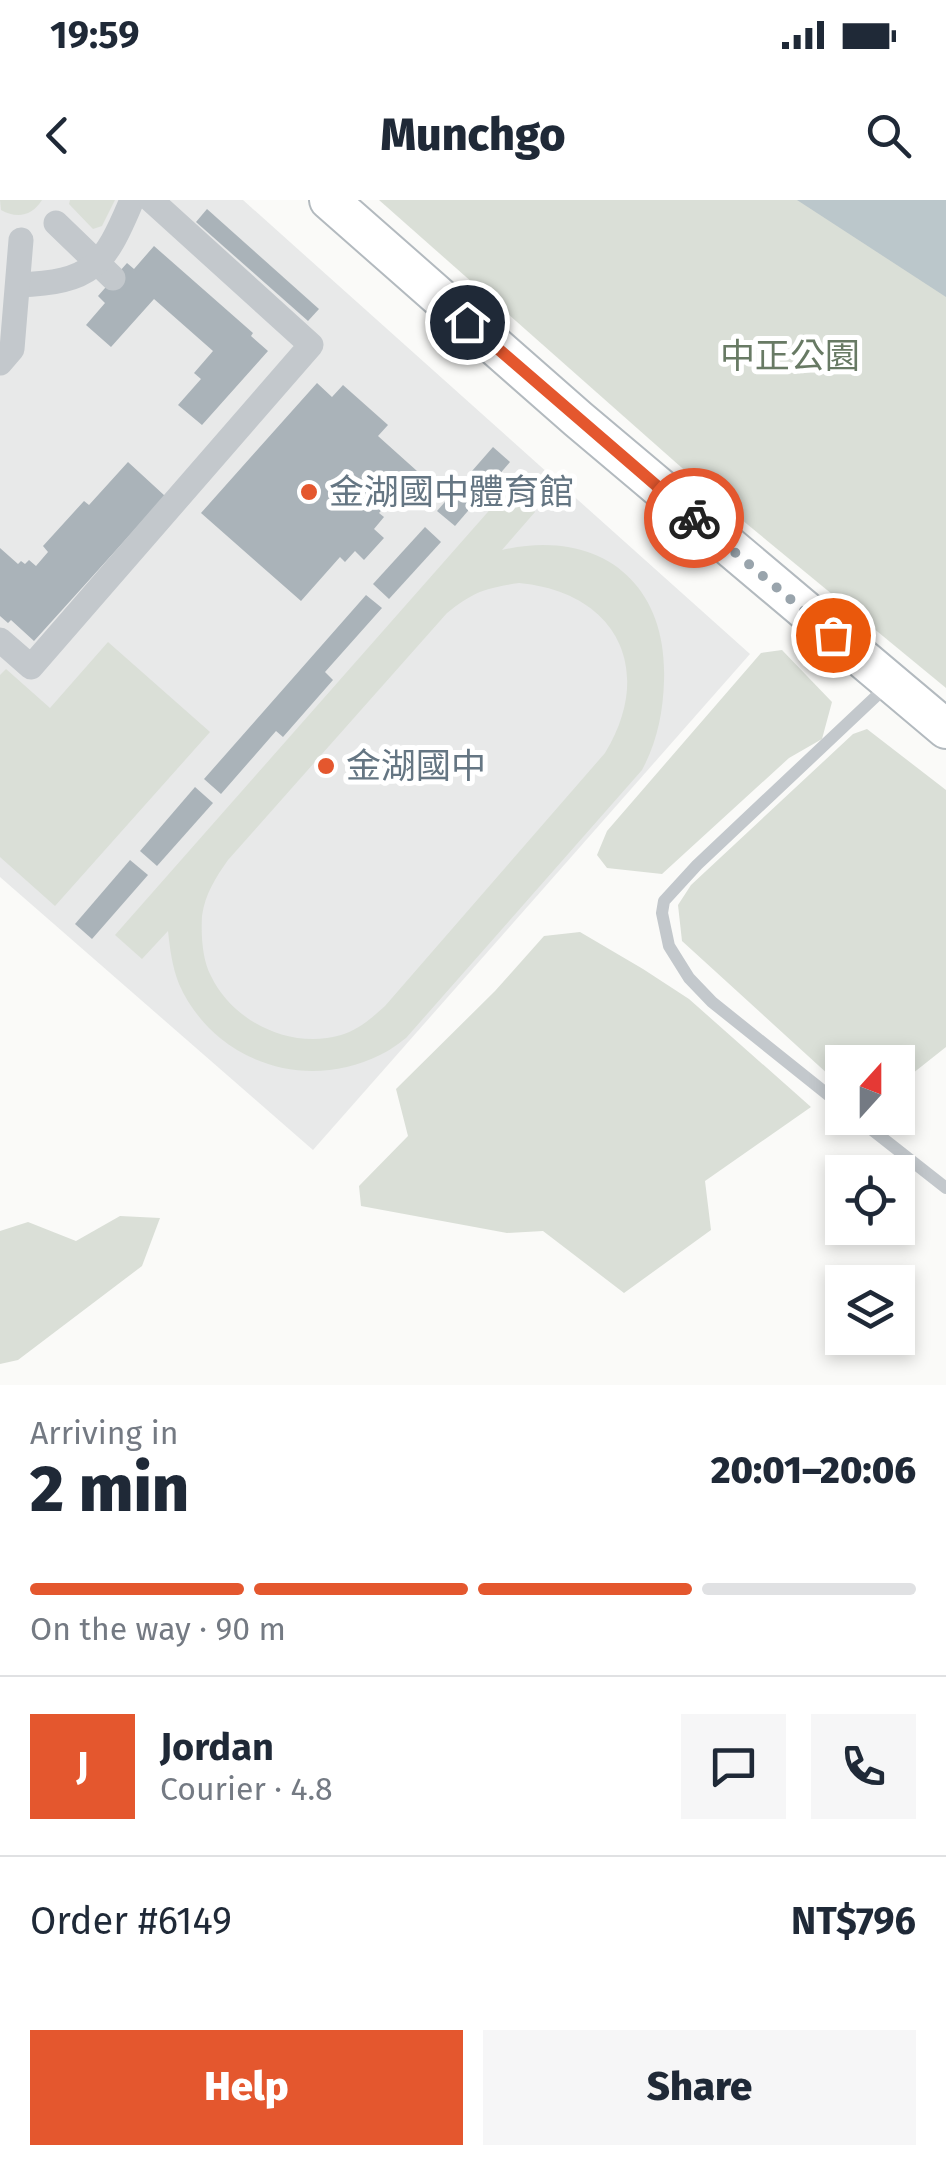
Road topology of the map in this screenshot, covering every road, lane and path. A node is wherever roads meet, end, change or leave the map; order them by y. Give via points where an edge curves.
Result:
1 (132, 200) edge
2 (150, 200) edge
3 (329, 200) edge
4 (56, 223) dead end
5 (21, 240) dead end
6 (105, 270) junction
7 (18, 285) junction
8 (0, 363) edge
9 (0, 640) edge
10 (889, 683) junction
11 (946, 729) edge
12 (825, 1092) edge
13 (879, 1135) edge
14 (946, 1188) edge

1 - 6 street
2 - 9 street via 311,344 31,667
3 - 10 street
4 - 6 street
5 - 7 street
6 - 7 street via 55,284
7 - 8 street via 12,349
10 - 11 street
10 - 12 lane via 664,900 669,946 689,978
13 - 14 lane

